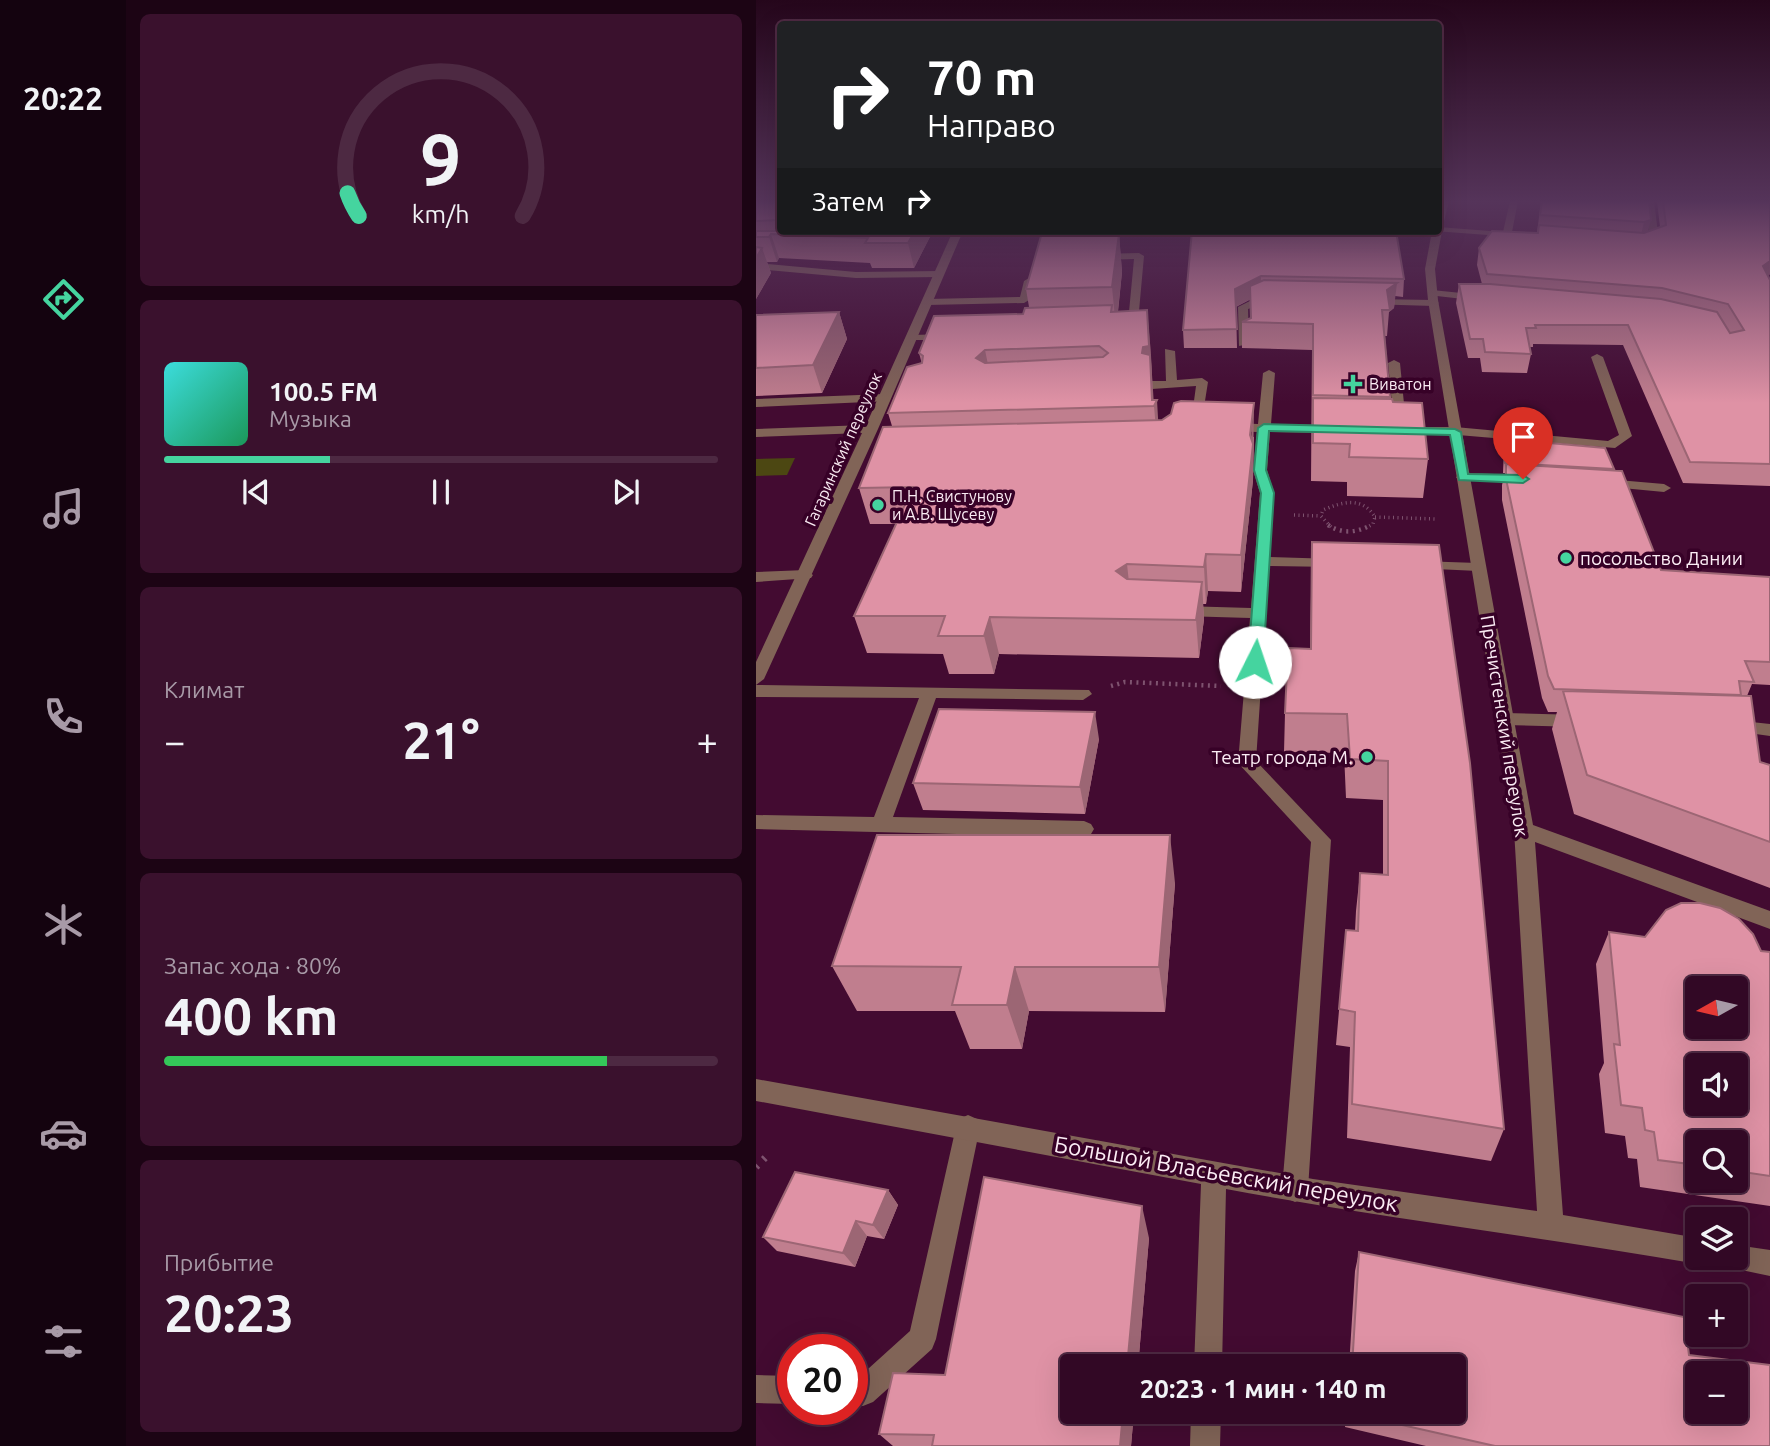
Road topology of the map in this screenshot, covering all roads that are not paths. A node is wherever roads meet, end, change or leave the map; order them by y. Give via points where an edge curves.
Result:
1 (784, 268) edge
2 (941, 268) edge
3 (1138, 268) edge
4 (1430, 268) edge
5 (939, 274) junction
6 (1029, 281) edge
7 (1433, 298) junction
8 (1498, 299) edge
9 (1024, 300) junction
10 (1290, 300) edge
11 (1359, 301) edge
12 (927, 302) junction
13 (1021, 312) edge
14 (1119, 333) edge
15 (964, 337) edge
16 (911, 338) junction
17 (1243, 344) dead end
18 (1169, 351) dead end
19 (1597, 357) dead end
20 (1394, 363) dead end
21 (1269, 373) dead end
22 (1172, 384) junction
23 (1152, 385) edge
24 (890, 395) junction
25 (756, 403) edge
26 (1264, 428) junction
27 (872, 429) junction
28 (1346, 429) edge
29 (1455, 432) junction
30 (756, 433) edge
31 (1463, 477) junction
32 (1535, 480) edge
33 (1586, 482) edge
34 (1664, 488) dead end
35 (1262, 561) junction
36 (1353, 563) edge
37 (1405, 565) edge
38 (1478, 567) junction
39 (806, 575) junction
40 (756, 577) edge
41 (1170, 610) edge
42 (1259, 613) junction
43 (756, 679) edge
44 (756, 691) edge
45 (930, 692) junction
46 (1083, 694) road end
47 (1505, 719) junction
48 (1595, 722) edge
49 (1715, 725) edge
50 (1770, 730) edge
51 (756, 822) edge
52 (881, 824) junction
53 (1084, 829) dead end
54 (1524, 830) junction
55 (1770, 920) edge
56 (756, 1090) edge
57 (968, 1127) junction
58 (1214, 1174) junction
59 (1295, 1189) junction
60 (1550, 1226) junction
61 (1685, 1249) edge
62 (1748, 1260) edge
63 (1770, 1263) edge
64 (1208, 1354) edge
65 (868, 1388) edge
66 (756, 1389) edge
67 (777, 1390) edge
68 (1206, 1424) edge
69 (1205, 1446) edge

1 - 5 street via 856,275
2 - 5 street, Гагаринский переулок
3 - 14 street via 1132,333
4 - 7 street, Пречистенский переулок
5 - 12 street, Гагаринский переулок
6 - 9 street
7 - 8 street
7 - 11 street
7 - 29 street, Пречистенский переулок
9 - 12 street
9 - 13 street
10 - 17 street via 1262,299 1243,306
12 - 16 street, Гагаринский переулок
15 - 16 street
16 - 24 street, Гагаринский переулок
18 - 22 street
19 - 29 street via 1626,436 1610,445
20 - 29 street via 1393,431
21 - 26 street
22 - 23 street
22 - 26 street via 1202,382 1203,427
24 - 25 street
24 - 27 street, Гагаринский переулок
26 - 28 street
26 - 35 street via 1260,470 1267,493
27 - 30 street
27 - 39 street, Гагаринский переулок via 866,456
29 - 31 street, Пречистенский переулок
31 - 32 street
31 - 38 street, Пречистенский переулок
33 - 34 street
35 - 36 street
35 - 42 street
37 - 38 street
38 - 47 street, Пречистенский переулок
39 - 40 street
39 - 43 street, Гагаринский переулок
41 - 42 street
42 - 59 street via 1247,763 1321,840
44 - 45 street
45 - 46 street
45 - 52 street
47 - 48 street
47 - 54 street, Пречистенский переулок
49 - 50 street
51 - 52 street
52 - 53 street
54 - 55 street
54 - 60 street, Пречистенский переулок
56 - 57 street, Большой Власьевский переулок
57 - 58 street, Большой Власьевский переулок
57 - 65 street via 922,1339
58 - 59 street, Большой Власьевский переулок
58 - 64 street
59 - 60 street, Большой Власьевский переулок
60 - 61 street, Большой Власьевский переулок
62 - 63 street
66 - 67 street
68 - 69 street

